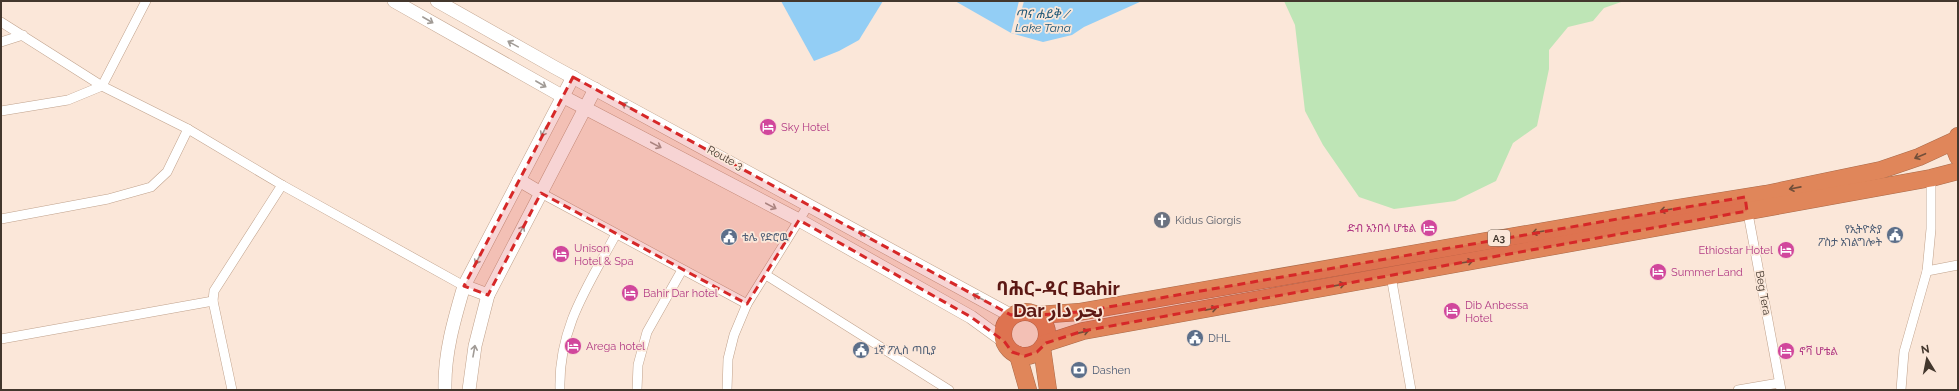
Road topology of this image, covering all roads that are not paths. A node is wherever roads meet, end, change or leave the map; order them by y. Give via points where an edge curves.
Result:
1 (394, 1) edge
2 (437, 1) edge
3 (142, 2) edge
4 (1, 22) edge
5 (23, 35) junction
6 (1, 42) edge
7 (573, 77) junction
8 (102, 86) junction
9 (596, 89) junction
10 (562, 96) junction
11 (585, 107) junction
12 (1, 111) edge
13 (188, 129) junction
14 (1957, 138) edge
15 (1958, 157) edge
16 (1958, 171) edge
17 (1931, 178) junction
18 (519, 180) junction
19 (282, 185) junction
20 (541, 193) junction
21 (809, 204) junction
22 (1746, 204) junction
23 (1, 219) edge
24 (799, 220) junction
25 (616, 234) junction
26 (1433, 250) junction
27 (1371, 260) junction
28 (1958, 265) edge
29 (1435, 268) junction
30 (682, 270) junction
31 (1926, 270) junction
32 (766, 275) junction
33 (1382, 277) junction
34 (464, 286) junction
35 (488, 295) junction
36 (213, 301) junction
37 (1145, 301) junction
38 (747, 304) junction
39 (1038, 315) junction
40 (1012, 316) junction
41 (1148, 320) junction
42 (1, 339) edge
43 (1004, 341) junction
44 (1044, 345) junction
45 (1018, 355) junction
46 (1780, 387) edge
47 (232, 390) edge
48 (445, 390) edge
49 (469, 390) edge
50 (560, 390) edge
51 (637, 390) edge
52 (728, 390) edge
53 (949, 390) edge
54 (1028, 390) edge
55 (1048, 390) edge
56 (1411, 390) edge
57 (1738, 390) edge
58 (1901, 390) edge

1 -> 10 main road
7 -> 2 main road, Route 3
3 - 8 street
4 - 5 street
5 - 6 street
5 - 8 street
7 - 9 main road, Route 3
7 - 10 main road
8 - 12 street via 68,100
8 - 13 street
9 - 11 main road
21 -> 9 main road, Route 3
10 - 11 main road
10 -> 18 main road
11 - 20 main road
11 -> 24 main road
13 - 19 street
13 - 23 street via 167,172 151,186 108,200
14 - 15 highway, A3 via 1954,147
14 -> 22 highway, A3 via 1919,157 1881,170
16 - 17 highway, A3
17 - 22 highway, A3
17 - 31 street via 1931,229
18 - 20 main road
18 -> 34 main road
19 - 34 street
19 - 36 street via 214,291
20 - 25 street
35 -> 20 main road
21 - 24 street
40 -> 21 main road, Route 3
22 -> 26 highway, A3
29 -> 22 highway, A3
22 - 46 street, Beg Tera
24 - 32 street
24 - 43 main road via 971,317
25 - 30 street
25 - 50 street via 575,309 564,340 559,368
26 - 27 highway, A3
26 - 29 highway
27 - 33 highway
27 - 37 highway, A3
28 - 31 street
29 - 33 highway, A3
30 - 38 street
30 - 51 street via 647,332 638,365
31 - 58 street via 1904,352
32 - 38 street
32 - 53 street
41 -> 33 highway, A3
33 - 56 street
34 - 35 main road
34 - 48 main road via 448,351
49 -> 35 main road via 475,346
36 - 42 street
36 - 47 street
37 - 39 highway, A3 via 1079,312
37 - 41 highway
38 - 52 street via 734,335 728,359
39 - 40 highway, A3 via 1023,312
39 - 44 highway via 1046,325 1048,337
40 - 43 highway via 1004,327
44 -> 41 highway, A3 via 1082,331
43 - 45 highway via 1012,352
44 - 45 highway, A3 via 1031,355
44 - 55 highway
45 - 54 highway
46 - 57 street

